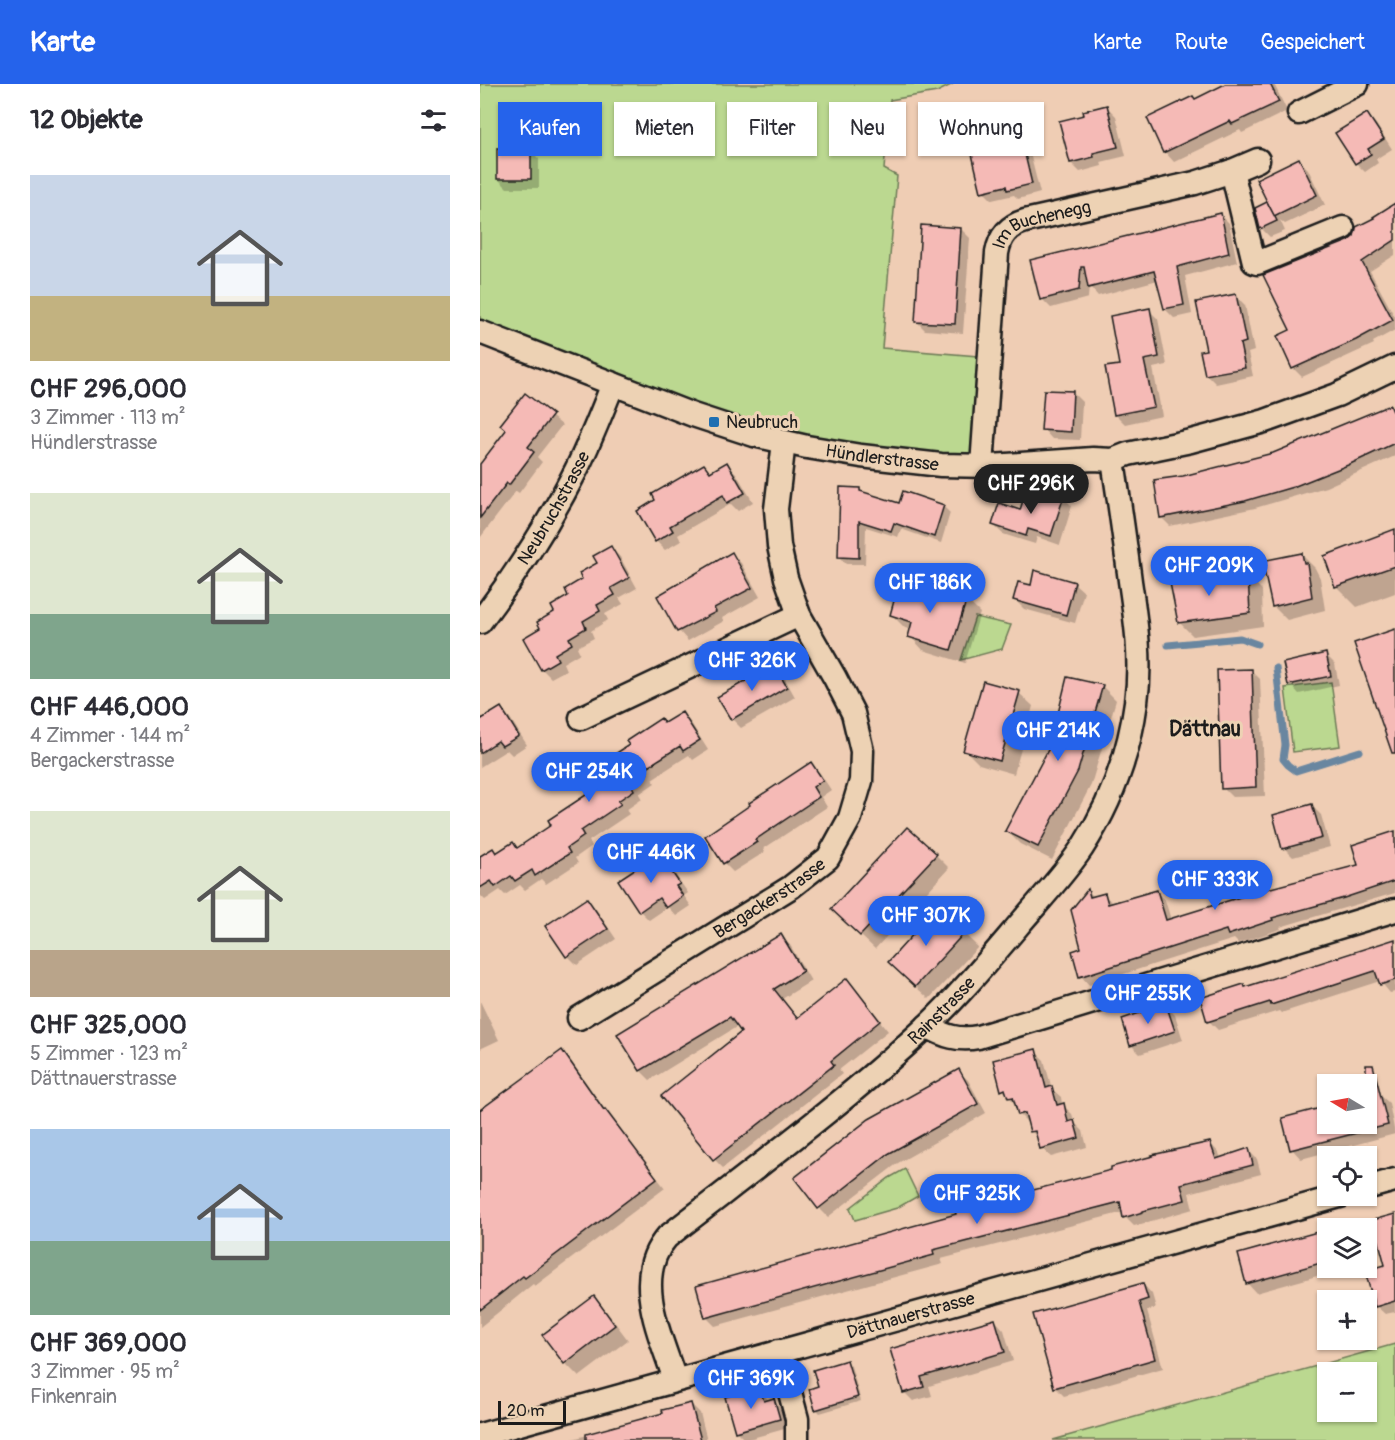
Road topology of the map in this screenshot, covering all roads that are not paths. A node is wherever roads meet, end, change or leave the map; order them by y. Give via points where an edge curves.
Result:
1 (1357, 84) edge
2 (1299, 113) dead end
3 (1258, 160) dead end
4 (1232, 171) junction
5 (1343, 228) dead end
6 (480, 332) edge
7 (1395, 367) edge
8 (613, 384) junction
9 (784, 442) junction
10 (1113, 460) junction
11 (982, 466) junction
12 (799, 615) junction
13 (480, 622) edge
14 (581, 718) dead end
15 (1395, 909) edge
16 (579, 1018) dead end
17 (927, 1026) junction
18 (1395, 1180) edge
19 (1377, 1185) edge
20 (1317, 1202) edge
21 (779, 1351) junction
22 (675, 1380) junction
23 (480, 1435) edge
24 (797, 1440) edge

1 - 2 street
3 - 4 street, Im Buchenegg
4 - 5 street via 1254,262
4 - 11 street, Im Buchenegg via 1025,221 1013,225 1003,235 998,253
6 - 8 street, Hündlerstrasse
7 - 10 street, Hündlerstrasse via 1273,418
8 - 9 street, Hündlerstrasse via 714,422
8 - 13 street, Neubruchstrasse via 564,494
9 - 11 street, Hündlerstrasse via 887,460
9 - 12 street, Bergackerstrasse via 777,527 782,563
10 - 11 street, Hündlerstrasse
10 - 17 street, Rainstrasse via 1139,669 1132,724 1121,766 1101,815 1071,862 999,949
12 - 14 street
12 - 16 street, Bergackerstrasse via 853,713 862,750 861,782 850,818 828,858 791,887
15 - 17 street via 978,1037 953,1038
17 - 22 street, Rainstrasse via 834,1107 660,1245 651,1267 650,1293
18 - 19 street
20 - 21 street, Dättnauerstrasse
21 - 22 street, Dättnauerstrasse
21 - 24 street via 797,1419
22 - 23 street, Dättnauerstrasse

